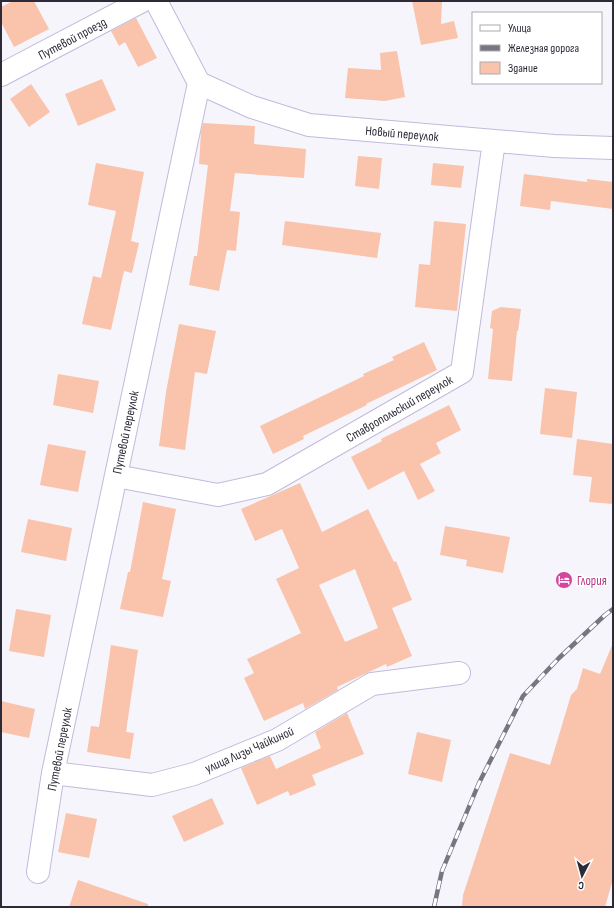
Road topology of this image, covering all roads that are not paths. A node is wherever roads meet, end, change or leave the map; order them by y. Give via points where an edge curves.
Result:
1 (142, 1) edge
2 (156, 1) edge
3 (1, 75) edge
4 (199, 83) junction
5 (494, 141) junction
6 (613, 148) edge
7 (116, 476) junction
8 (459, 674) dead end
9 (53, 773) junction
10 (38, 872) dead end

1 - 3 street, Путевой проезд
2 - 4 street
4 - 5 street, Новый переулок via 252,107 309,125
4 - 7 street, Путевой переулок
5 - 6 street, Новый переулок
5 - 7 street, Ставропольский переулок via 462,372 267,484 218,495
7 - 9 street, Путевой переулок
8 - 9 street, улица Лизы Чайкиной via 372,684 277,740 194,774 152,785
9 - 10 street, Путевой переулок

